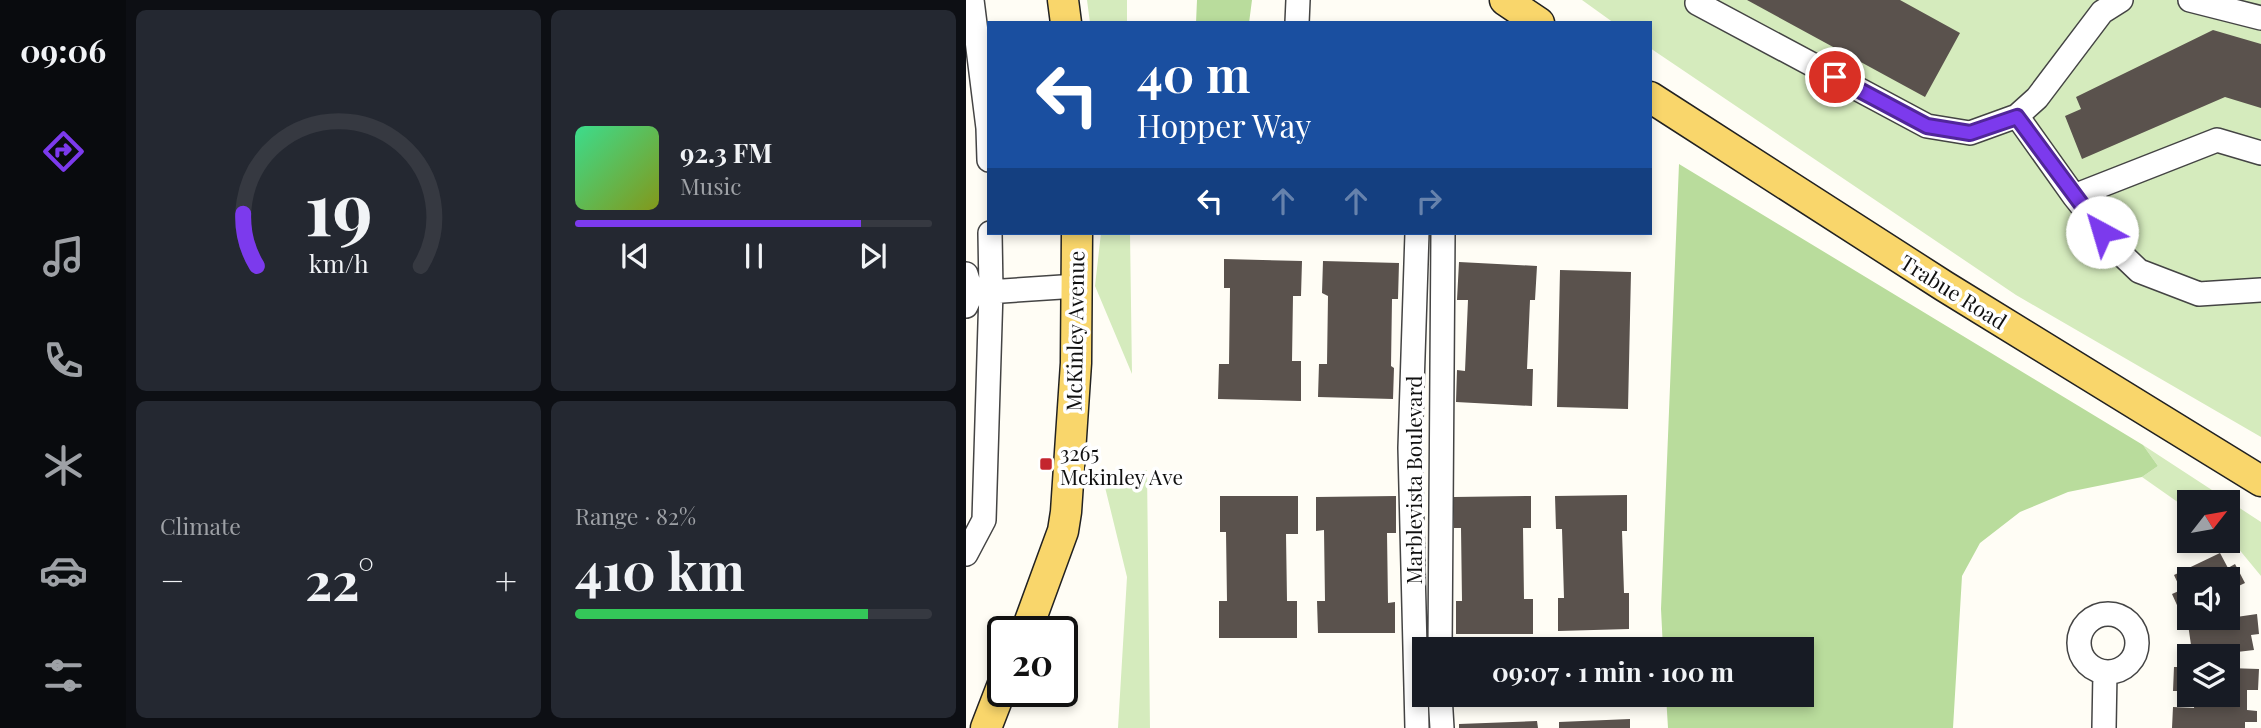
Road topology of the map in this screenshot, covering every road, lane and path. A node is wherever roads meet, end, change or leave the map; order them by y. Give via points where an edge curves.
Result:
1 (972, 0) edge
2 (1063, 0) edge
3 (1298, 0) edge
4 (1505, 0) edge
5 (2121, 0) edge
6 (2190, 0) edge
7 (1697, 3) dead end
8 (2261, 18) edge
9 (1066, 21) edge
10 (1297, 21) edge
11 (1536, 21) edge
12 (1652, 98) edge
13 (2017, 117) junction
14 (987, 120) edge
15 (2261, 153) edge
16 (2074, 196) junction
17 (989, 235) edge
18 (1077, 235) edge
19 (1417, 240) edge
20 (1443, 241) edge
21 (1077, 286) junction
22 (2261, 290) edge
23 (974, 291) edge
24 (1410, 448) junction
25 (1440, 449) junction
26 (2261, 481) edge
27 (966, 554) edge
28 (1032, 616) edge
29 (1417, 637) edge
30 (1440, 637) edge
31 (2105, 672) dead end
32 (994, 707) edge
33 (1418, 707) edge
34 (1441, 707) edge
35 (986, 728) edge
36 (1417, 728) edge
37 (1442, 728) edge
38 (2104, 728) edge

1 - 14 street
2 - 9 main road
3 - 10 street
4 - 11 main road
5 - 13 street via 2102,12
6 - 8 street
7 - 13 street via 1927,126 1970,133
12 - 26 main road, Trabue Road via 1944,286
13 - 16 street
15 - 16 street via 2217,140
16 - 22 street via 2139,271 2199,294
17 - 23 street
18 - 21 main road, McKinley Avenue
19 - 20 street
19 - 24 street, Marblevista Boulevard
20 - 25 street, Marblevista Boulevard
21 - 23 street
21 - 28 main road, McKinley Avenue via 1066,512
23 - 27 street via 984,520
24 - 25 street
24 - 29 street, Marblevista Boulevard
25 - 30 street, Marblevista Boulevard
31 - 38 street
32 - 35 main road
33 - 36 street, Marblevista Boulevard
34 - 37 street

